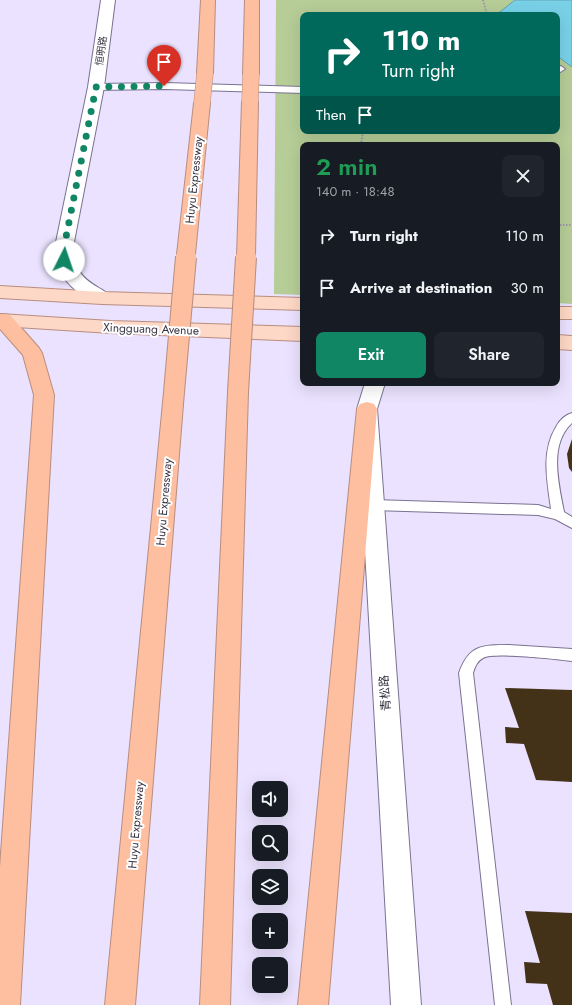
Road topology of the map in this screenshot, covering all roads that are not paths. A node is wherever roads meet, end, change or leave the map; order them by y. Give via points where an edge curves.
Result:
1 (108, 0) edge
2 (208, 0) edge
3 (252, 0) edge
4 (96, 87) junction
5 (300, 90) edge
6 (0, 292) edge
7 (102, 298) junction
8 (300, 304) edge
9 (560, 312) edge
10 (572, 313) edge
11 (1, 320) edge
12 (300, 334) edge
13 (560, 342) edge
14 (572, 343) edge
15 (374, 386) edge
16 (367, 409) junction
17 (572, 417) edge
18 (373, 505) junction
19 (558, 515) junction
20 (572, 523) edge
21 (572, 655) edge
22 (5, 1005) edge
23 (120, 1005) edge
24 (214, 1005) edge
25 (313, 1005) edge
26 (406, 1005) edge
27 (503, 1005) edge

1 - 4 street, 恒明路
2 - 23 highway, Huyu Expressway, bridge via 205,73 186,254
3 - 24 highway, bridge via 246,256 238,392
4 - 5 lane
4 - 7 street, 恒明路 via 64,247 64,260 79,285
6 - 7 main road
7 - 8 main road
9 - 10 main road
11 - 12 main road, Xingguang Avenue
11 - 22 highway via 32,353 44,395
13 - 14 main road
15 - 16 street, 青松路
16 - 18 street, 青松路
16 - 25 highway
17 - 19 lane via 557,433 551,455
18 - 19 lane via 538,510
18 - 26 street, 青松路
19 - 20 lane
21 - 27 lane via 494,651 480,653 470,661 466,673

